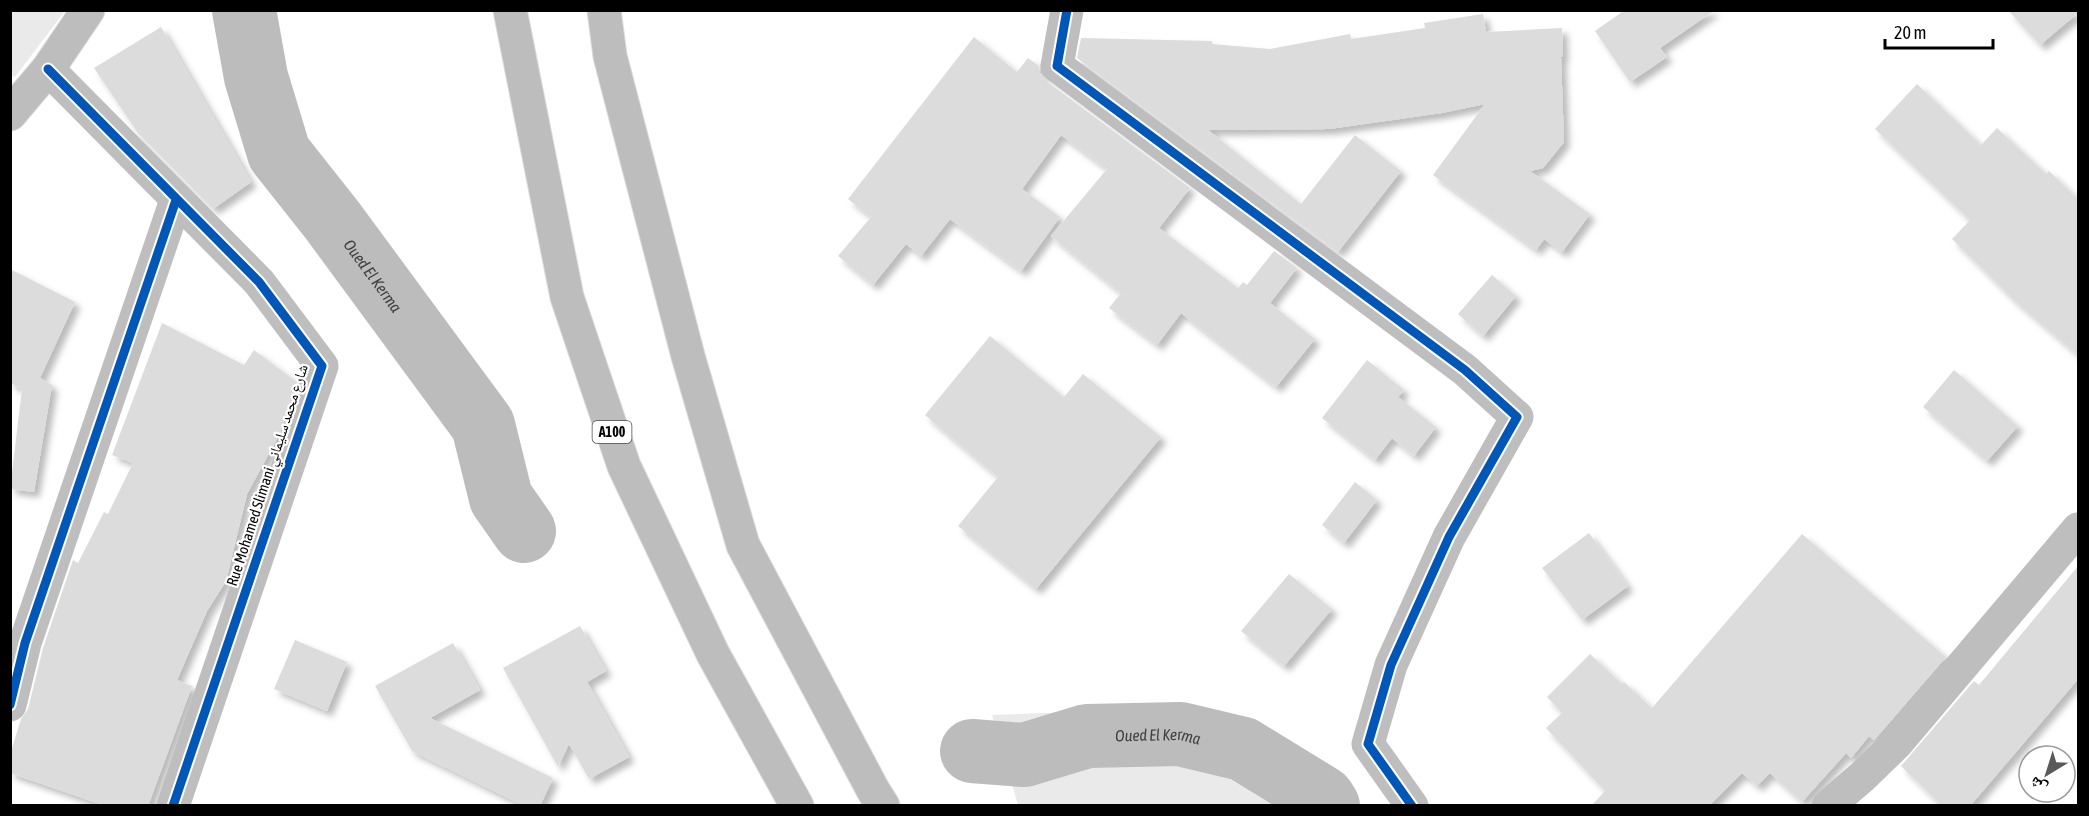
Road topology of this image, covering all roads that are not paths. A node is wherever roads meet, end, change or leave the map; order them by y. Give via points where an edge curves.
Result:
1 (88, 10) edge
2 (604, 10) edge
3 (1067, 10) edge
4 (511, 20) edge
5 (48, 69) junction
6 (10, 114) edge
7 (176, 200) junction
8 (2079, 529) edge
9 (10, 705) edge
10 (173, 806) edge
11 (797, 806) edge
12 (883, 806) edge
13 (1412, 806) edge
14 (1828, 806) edge

1 - 5 main road
2 - 12 main road via 610,56 688,356 743,545
3 - 13 street via 1057,66 1465,370 1517,417 1449,537 1391,665 1368,744
4 - 11 main road, A100 via 567,297 624,466 712,654
5 - 6 main road
5 - 7 street, Rue Mohamed Slimani شارع محمد سليماني
7 - 9 street via 25,643
7 - 10 street, Rue Mohamed Slimani شارع محمد سليماني via 259,282 322,366
8 - 14 street via 1896,744

